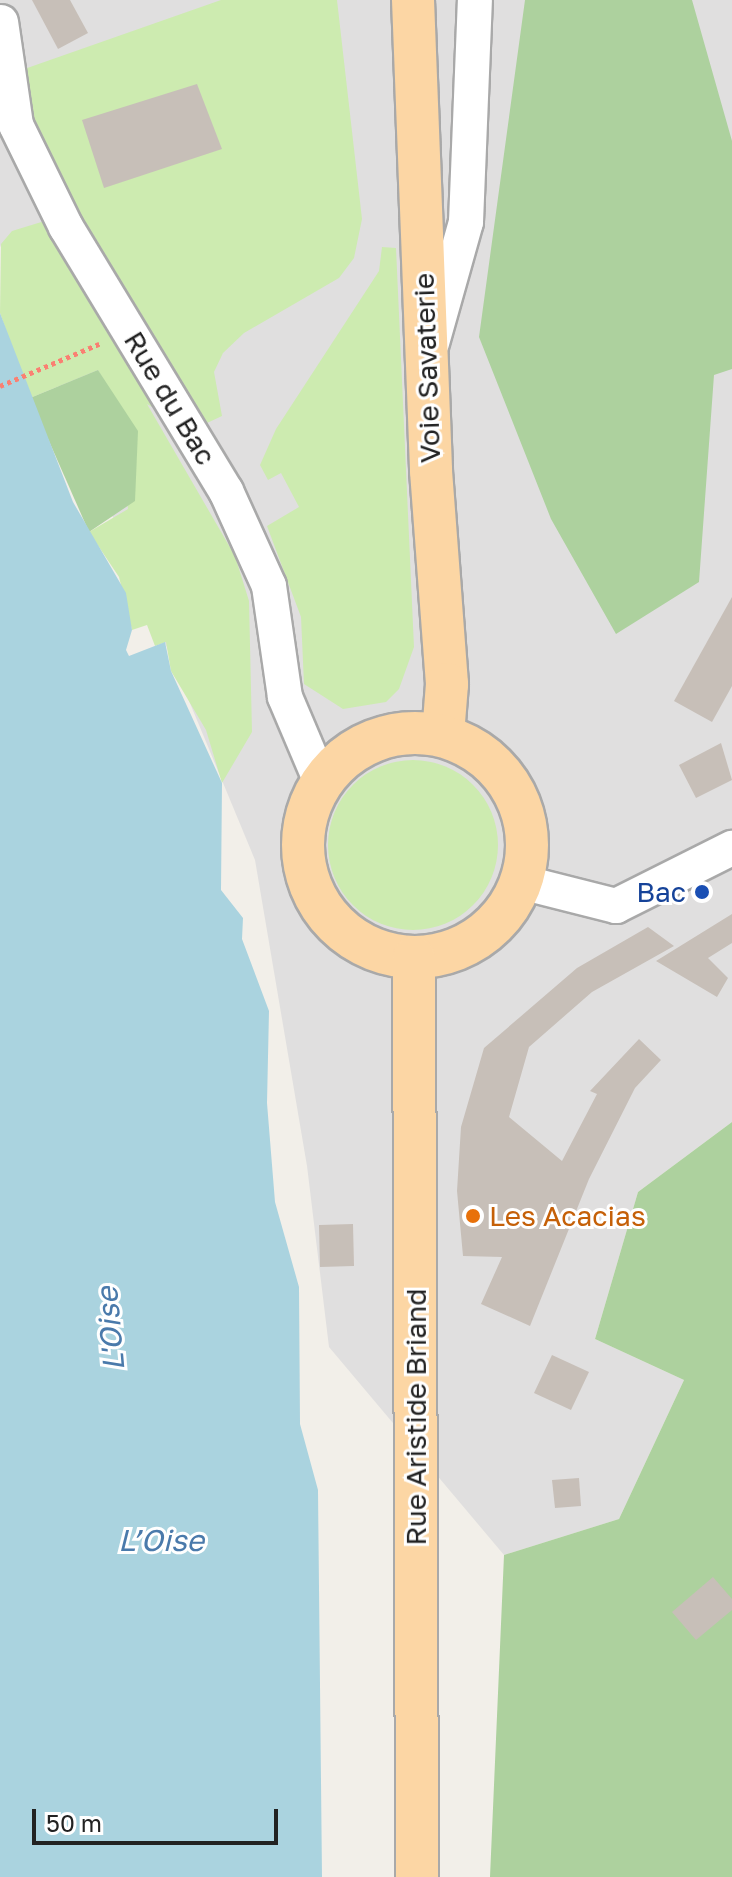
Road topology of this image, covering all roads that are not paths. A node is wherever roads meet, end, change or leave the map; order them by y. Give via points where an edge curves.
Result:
1 (413, 0) edge
2 (475, 0) edge
3 (1, 22) edge
4 (427, 362) junction
5 (443, 735) junction
6 (321, 782) junction
7 (732, 848) edge
8 (521, 882) junction
9 (414, 958) junction
10 (417, 1877) edge

1 - 4 main road, Voie Savaterie
2 - 4 street via 466,222
3 - 6 street, Rue du Bac via 16,125 66,227 226,491 269,586 285,697
4 - 5 main road, Voie Savaterie via 447,684
5 - 6 main road via 408,732 374,739 345,757
5 - 8 main road via 477,751 504,776 516,798 528,846
6 - 9 main road via 307,814 302,848 308,882 324,913 370,947
7 - 8 street via 616,906
8 - 9 main road via 505,913 479,937 448,952
9 - 10 main road, Rue Aristide Briand

